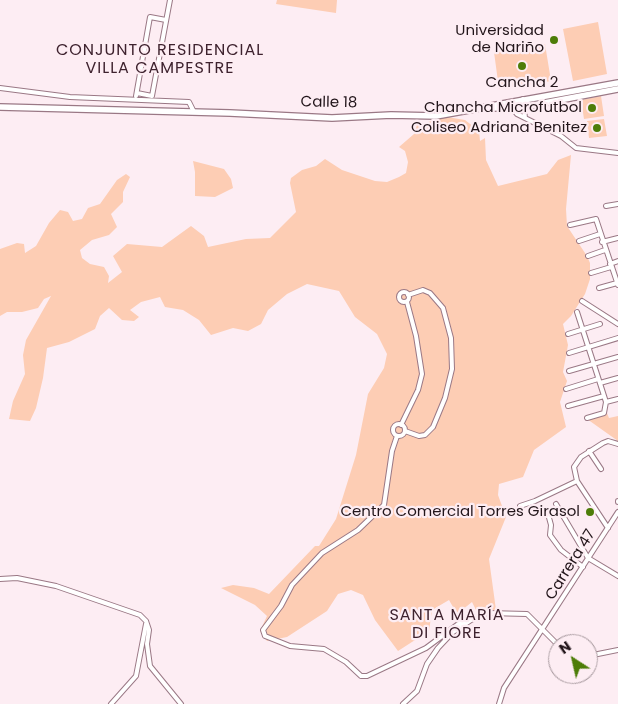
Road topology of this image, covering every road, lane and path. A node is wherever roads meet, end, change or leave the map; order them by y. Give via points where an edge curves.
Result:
1 (170, 0) edge
2 (166, 20) junction
3 (618, 83) edge
4 (0, 88) edge
5 (618, 89) edge
6 (137, 94) junction
7 (65, 96) junction
8 (523, 99) junction
9 (135, 100) junction
10 (123, 101) junction
11 (181, 102) junction
12 (511, 105) junction
13 (0, 107) edge
14 (524, 107) junction
15 (63, 109) junction
16 (123, 111) junction
17 (181, 112) junction
18 (194, 112) junction
19 (525, 118) junction
20 (618, 153) edge
21 (618, 204) edge
22 (606, 206) dead end
23 (570, 225) dead end
24 (600, 234) junction
25 (618, 238) edge
26 (579, 241) dead end
27 (602, 242) junction
28 (605, 250) junction
29 (588, 256) dead end
30 (618, 262) edge
31 (611, 265) junction
32 (591, 273) dead end
33 (617, 281) edge
34 (599, 288) dead end
35 (408, 295) junction
36 (582, 301) dead end
37 (407, 302) junction
38 (577, 312) dead end
39 (600, 324) dead end
40 (618, 324) edge
41 (583, 329) junction
42 (568, 334) dead end
43 (618, 338) edge
44 (588, 348) junction
45 (569, 353) dead end
46 (618, 357) edge
47 (593, 364) junction
48 (569, 371) dead end
49 (618, 378) edge
50 (599, 381) junction
51 (566, 389) dead end
52 (604, 396) junction
53 (617, 399) edge
54 (606, 402) junction
55 (618, 405) edge
56 (568, 406) dead end
57 (587, 418) dead end
58 (401, 425) junction
59 (405, 432) junction
60 (397, 436) junction
61 (618, 444) edge
62 (589, 451) junction
63 (601, 469) dead end
64 (577, 480) junction
65 (556, 504) dead end
66 (520, 506) dead end
67 (618, 512) edge
68 (548, 514) dead end
69 (608, 528) junction
70 (588, 558) junction
71 (583, 566) junction
72 (618, 576) edge
73 (0, 579) edge
74 (471, 620) junction
75 (146, 622) junction
76 (544, 629) junction
77 (548, 634) edge
78 (618, 650) edge
79 (598, 654) edge
80 (111, 704) edge
81 (181, 704) edge
82 (402, 704) edge
83 (499, 704) edge

1 - 2 street
2 - 6 street via 152,96
2 - 6 street via 150,17
3 - 8 main road, Calle 18
4 - 7 street
5 - 14 main road, Calle 18
6 - 9 street
7 - 10 street
7 - 15 street
8 - 12 main road, Calle 18
8 - 14 street
9 - 10 street
9 - 11 street
10 - 16 street
11 - 17 street
11 - 18 street via 189,102
12 - 14 main road, Calle 18
12 - 18 main road, Calle 18 via 436,116 332,118
12 - 19 street
13 - 15 main road, Calle 18
14 - 19 street
15 - 16 main road, Calle 18
16 - 17 main road, Calle 18
17 - 18 main road, Calle 18
19 - 20 street via 561,136 576,148
21 - 22 street
23 - 24 street via 594,218
24 - 26 street
24 - 27 street
25 - 27 street
27 - 28 street
28 - 29 street
28 - 31 street
30 - 31 street
31 - 32 street
31 - 33 street
33 - 34 street
35 - 37 street
35 - 37 street via 404,292 399,296 402,302
35 - 59 street via 423,290 443,308 451,338 452,369 433,427 425,435
36 - 40 street
37 - 58 street via 419,346 422,374
38 - 41 street
39 - 41 street
41 - 42 street
41 - 44 street
43 - 44 street
44 - 45 street
44 - 47 street
46 - 47 street
47 - 48 street
47 - 50 street
49 - 50 street
50 - 51 street
50 - 52 street
52 - 54 street
52 - 56 street
53 - 54 street
53 - 55 street
54 - 57 street via 604,413
58 - 59 street
58 - 60 street via 394,429
59 - 60 street
60 - 74 street via 384,505 358,530 322,553 295,581 263,630 265,636 290,646 324,649 341,658 361,676 367,676 426,648 461,622
61 - 62 street via 608,441
62 - 63 street
62 - 64 street via 574,467
64 - 66 street
64 - 69 street
65 - 70 street
67 - 69 street, Carrera 47
68 - 71 street via 550,535 561,550
69 - 70 street, Carrera 47
70 - 71 street, Carrera 47
70 - 72 street
71 - 76 street, Carrera 47
73 - 75 street via 17,578 56,586 140,615
74 - 76 street via 488,613 526,614
74 - 82 street via 438,648 427,664 417,691
75 - 80 street via 136,676
75 - 81 street via 150,666
76 - 77 street
76 - 83 street, Carrera 47 via 504,688
78 - 79 street

